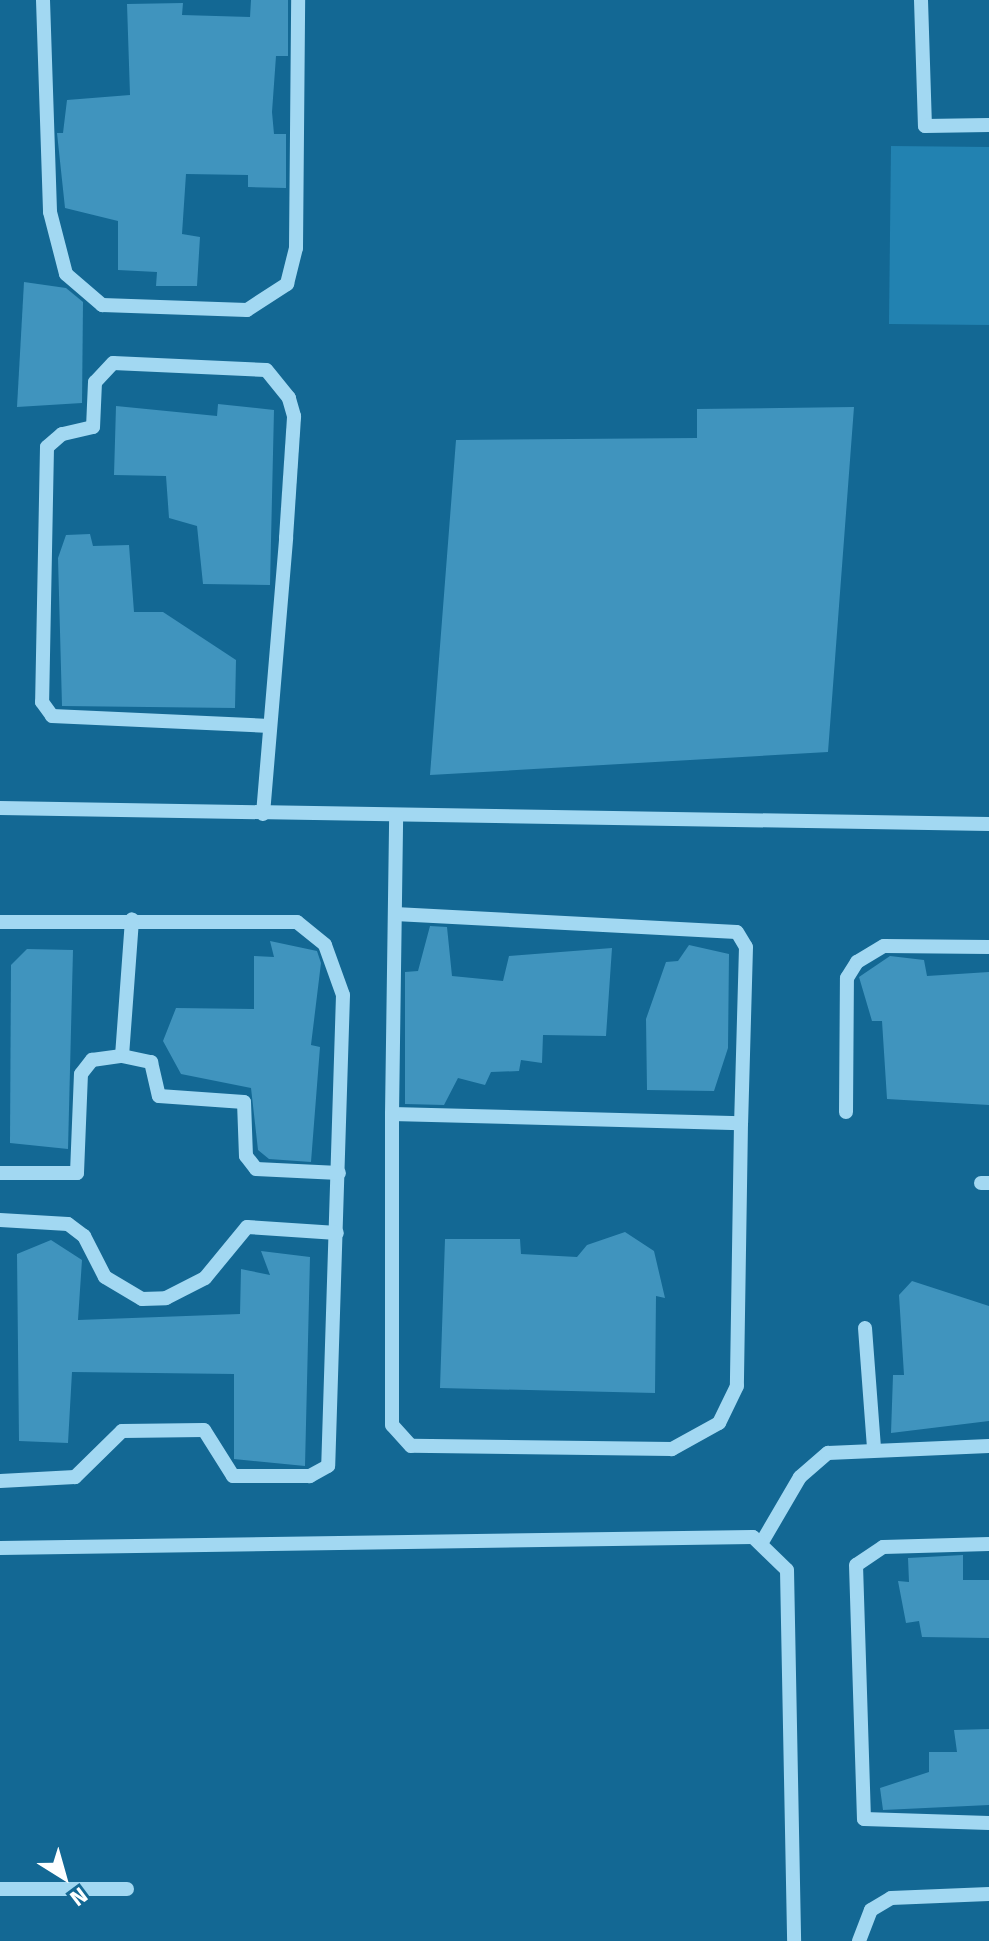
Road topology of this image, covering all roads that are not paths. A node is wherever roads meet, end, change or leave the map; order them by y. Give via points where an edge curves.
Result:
1 (43, 0) edge
2 (298, 0) edge
3 (921, 0) edge
4 (989, 125) edge
5 (270, 726) junction
6 (0, 808) edge
7 (263, 814) junction
8 (396, 816) junction
9 (989, 824) edge
10 (395, 914) junction
11 (132, 919) junction
12 (0, 922) edge
13 (989, 947) edge
14 (122, 1056) junction
15 (846, 1112) dead end
16 (392, 1114) junction
17 (741, 1123) junction
18 (0, 1173) edge
19 (339, 1173) junction
20 (0, 1220) edge
21 (337, 1233) junction
22 (865, 1328) dead end
23 (989, 1446) edge
24 (874, 1449) junction
25 (0, 1481) edge
26 (762, 1542) junction
27 (989, 1544) edge
28 (0, 1548) edge
29 (989, 1823) edge
30 (0, 1889) edge
31 (127, 1889) dead end
32 (989, 1894) edge
33 (794, 1941) edge
34 (859, 1941) edge

1 - 2 street via 50,212 66,274 102,305 247,310 287,284 296,248
3 - 4 street via 925,126
5 - 5 street via 294,416 289,398 266,370 113,363 95,382 93,427 62,434 47,447 42,702 52,716
5 - 7 street
6 - 7 street
7 - 8 street
8 - 9 street
8 - 10 street
10 - 16 street
10 - 17 street via 737,932 746,947
11 - 12 street
11 - 14 street
11 - 19 street via 297,922 325,945 343,995
13 - 15 street via 884,946 857,962 847,978
14 - 18 street via 92,1060 81,1074 77,1173
14 - 19 street via 151,1062 159,1096 244,1102 246,1156 256,1169
16 - 17 street
16 - 17 street via 392,1425 411,1446 672,1449 719,1423 737,1386
19 - 21 street
20 - 21 street via 68,1224 84,1236 105,1277 142,1299 166,1298 205,1278 247,1227
21 - 25 street via 332,1455 320,1473 233,1476 204,1430 122,1431 75,1477
22 - 24 street
23 - 24 street
24 - 26 street via 828,1453 811,1466
26 - 28 street
26 - 33 street via 787,1570 789,1592
27 - 29 street via 883,1547 856,1565 856,1593 864,1819
30 - 31 street
32 - 34 street via 891,1898 871,1910

